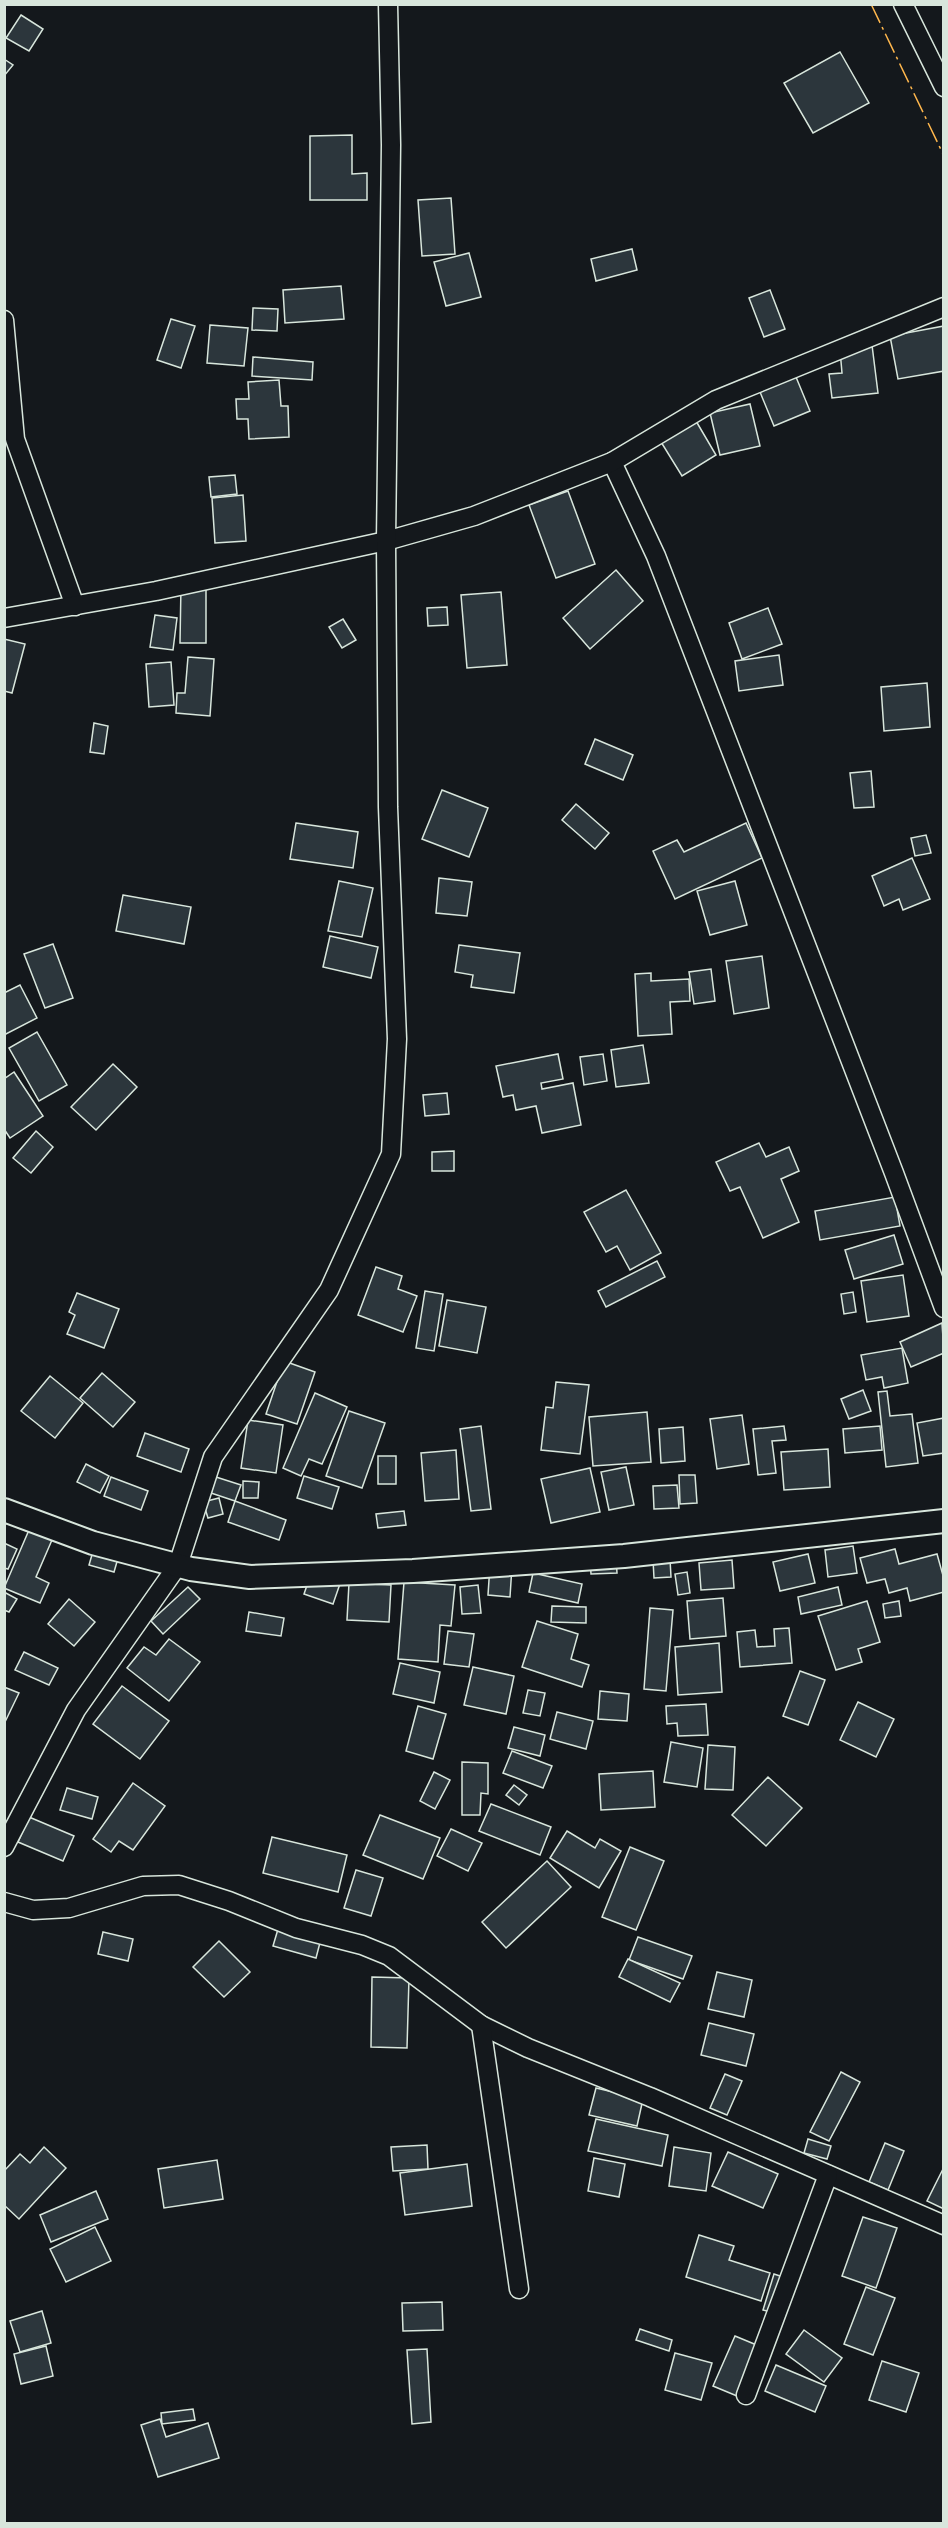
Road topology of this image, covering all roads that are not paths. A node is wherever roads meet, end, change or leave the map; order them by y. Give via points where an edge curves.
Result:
1 (388, 4) edge
2 (903, 4) edge
3 (944, 87) edge
4 (944, 307) edge
5 (4, 320) edge
6 (612, 462) junction
7 (386, 541) junction
8 (75, 606) junction
9 (4, 618) edge
10 (944, 1308) edge
11 (4, 1509) edge
12 (944, 1521) edge
13 (178, 1565) junction
14 (4, 1847) edge
15 (4, 1902) edge
16 (481, 2025) junction
17 (828, 2175) junction
18 (944, 2225) edge
19 (519, 2289) dead end
20 (746, 2395) dead end

1 - 7 street via 391,145
2 - 3 street
4 - 6 street via 716,400
5 - 8 street via 15,439
6 - 7 street via 474,516
6 - 10 street via 656,556
7 - 8 street
7 - 13 street via 388,807 398,1039 391,1154 328,1290 213,1457
8 - 9 street
11 - 13 street via 93,1543
12 - 13 street via 624,1556 413,1571 250,1577
13 - 14 street via 76,1710
15 - 16 street via 33,1910 69,1908 143,1886 179,1885 296,1928 390,1956
16 - 17 street
16 - 19 street
17 - 18 street
17 - 20 street

